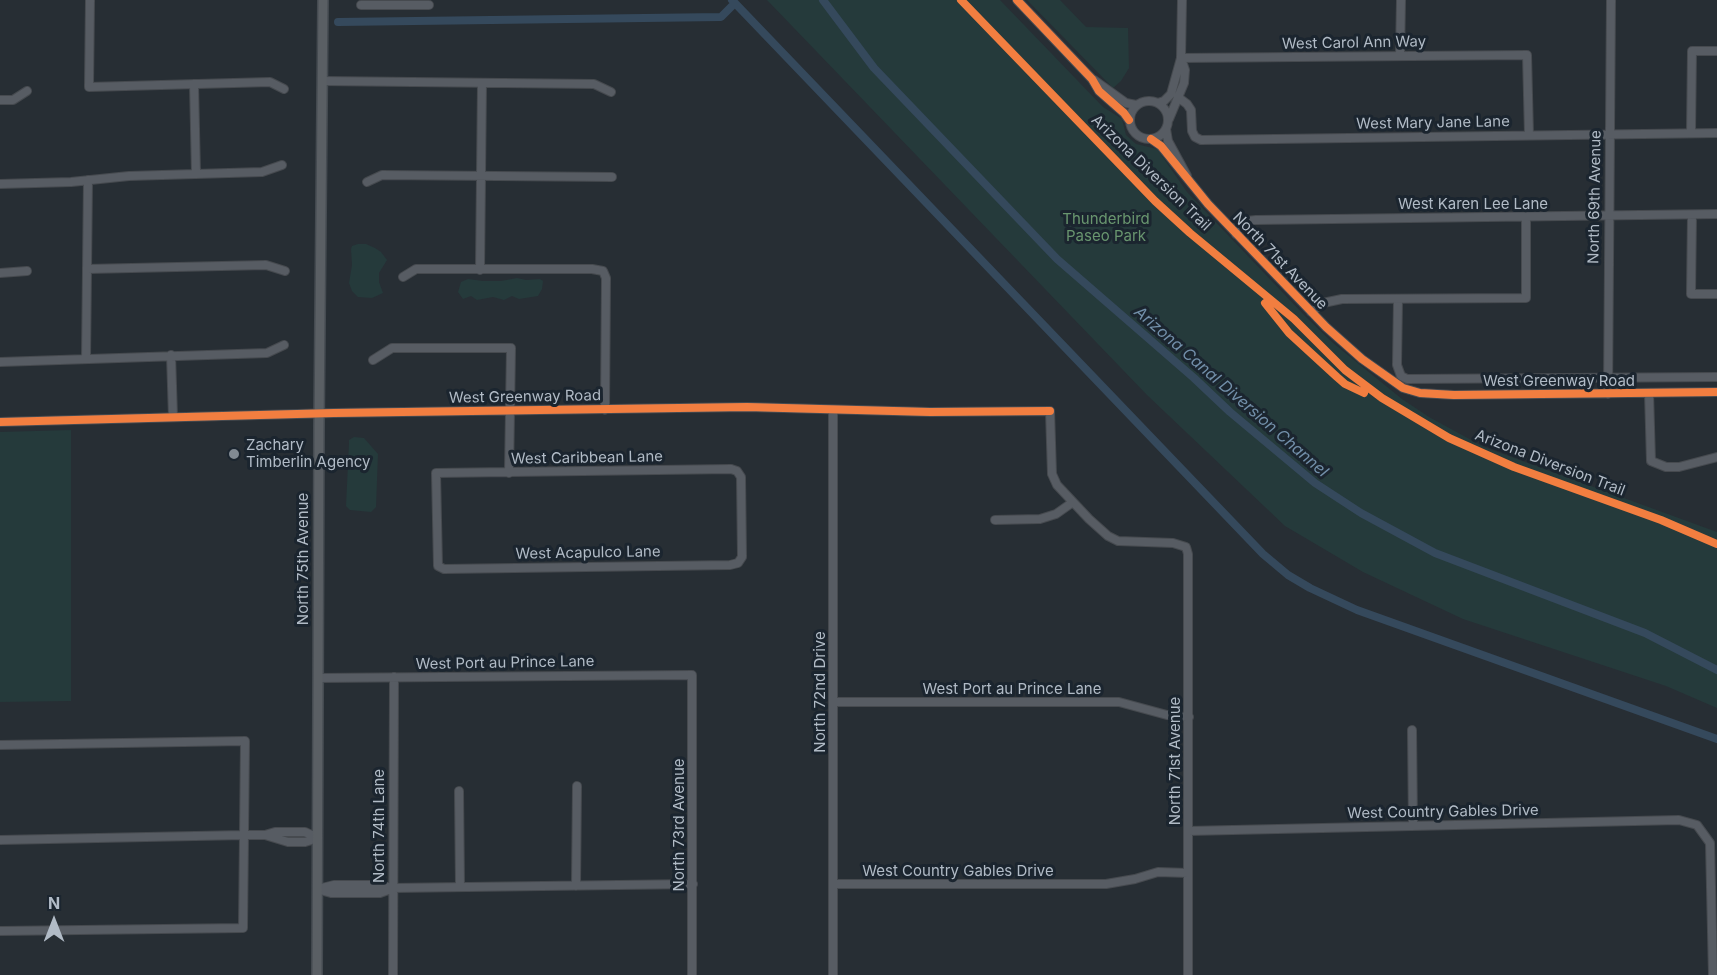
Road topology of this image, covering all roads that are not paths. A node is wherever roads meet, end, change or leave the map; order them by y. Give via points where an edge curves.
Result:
1 (90, 0) edge
2 (322, 0) edge
3 (1017, 0) edge
4 (1182, 0) edge
5 (1401, 0) edge
6 (1611, 0) edge
7 (380, 3) edge
8 (361, 5) dead end
9 (429, 5) dead end
10 (1717, 51) edge
11 (1400, 56) junction
12 (1181, 58) junction
13 (1092, 79) junction
14 (322, 81) junction
15 (482, 83) junction
16 (194, 84) junction
17 (284, 88) dead end
18 (27, 91) dead end
19 (611, 92) dead end
20 (1179, 98) junction
21 (0, 100) edge
22 (1158, 103) junction
23 (1136, 105) junction
24 (1129, 120) junction
25 (1168, 120) junction
26 (1166, 129) junction
27 (1717, 132) edge
28 (1691, 133) junction
29 (1528, 135) junction
30 (1610, 135) junction
31 (1151, 139) junction
32 (282, 165) dead end
33 (196, 174) junction
34 (481, 175) junction
35 (612, 177) dead end
36 (88, 180) junction
37 (1188, 180) junction
38 (367, 182) dead end
39 (0, 184) edge
40 (1717, 214) edge
41 (1692, 215) junction
42 (1608, 216) junction
43 (1526, 217) junction
44 (1236, 234) junction
45 (87, 269) junction
46 (480, 270) junction
47 (27, 271) dead end
48 (285, 272) dead end
49 (0, 273) edge
50 (403, 277) dead end
51 (1717, 294) edge
52 (1398, 300) junction
53 (1311, 312) junction
54 (284, 345) dead end
55 (171, 355) junction
56 (86, 359) junction
57 (373, 360) dead end
58 (0, 362) edge
59 (1717, 377) edge
60 (1608, 379) junction
61 (1403, 388) joint
62 (1717, 392) edge
63 (1649, 393) junction
64 (1608, 394) junction
65 (605, 410) junction
66 (833, 410) junction
67 (510, 411) junction
68 (319, 414) junction
69 (173, 417) junction
70 (0, 422) edge
71 (1717, 457) edge
72 (509, 473) junction
73 (1073, 502) junction
74 (994, 520) dead end
75 (738, 563) joint
76 (438, 566) joint
77 (692, 675) joint
78 (394, 677) junction
79 (318, 678) junction
80 (834, 702) junction
81 (1189, 717) junction
82 (1412, 729) dead end
83 (0, 745) edge
84 (577, 786) dead end
85 (459, 791) dead end
86 (1413, 826) junction
87 (1188, 831) junction
88 (244, 835) junction
89 (318, 838) junction
90 (0, 840) edge
91 (1188, 873) junction
92 (693, 884) junction
93 (834, 884) junction
94 (576, 886) junction
95 (460, 887) junction
96 (392, 888) junction
97 (318, 889) junction
98 (0, 931) edge
99 (317, 975) edge
100 (393, 975) edge
101 (692, 975) edge
102 (833, 975) edge
103 (1188, 975) edge
104 (1713, 975) edge

1 - 16 street via 89,87
2 - 14 main road, North 75th Avenue
3 - 13 street
4 - 12 street
5 - 11 street
6 - 30 street, North 69th Avenue
7 - 8 street
7 - 9 street
10 - 28 street via 1692,51
11 - 12 street, West Carol Ann Way
11 - 29 street, West Carol Ann Way via 1527,56
12 - 20 street via 1185,70
12 - 22 street via 1171,94
13 - 23 street via 1126,103
13 - 24 street
14 - 15 street
14 - 68 main road, North 75th Avenue
15 - 19 street via 594,84
15 - 34 street
16 - 17 street via 270,82
16 - 33 street
18 - 21 street via 13,100
20 - 25 street
20 - 29 street, West Mary Jane Lane via 1191,110 1192,131 1201,140
22 - 23 street
22 - 25 street via 1166,110
23 - 24 street
24 - 31 street, North 71st Avenue via 1138,137
25 - 26 street
26 - 31 street
26 - 37 street, North 71st Avenue
27 - 28 street, West Mary Jane Lane
28 - 30 street, West Mary Jane Lane
29 - 30 street, West Mary Jane Lane
30 - 42 street, North 69th Avenue
31 - 37 street, North 71st Avenue
32 - 33 street via 262,172
33 - 36 street
34 - 35 street
34 - 38 street via 382,175
34 - 46 street
36 - 39 street
36 - 45 street
37 - 44 street, North 71st Avenue
40 - 41 street, West Karen Lee Lane
41 - 42 street, West Karen Lee Lane
41 - 51 street via 1691,294
42 - 43 street, West Karen Lee Lane
42 - 60 street, North 69th Avenue
43 - 44 street, West Karen Lee Lane via 1256,220 1247,221
43 - 52 street via 1526,298
44 - 53 street, North 71st Avenue
45 - 48 street via 266,265
45 - 56 street
46 - 50 street via 416,268
46 - 65 street via 603,271
47 - 49 street
52 - 53 street via 1329,301
52 - 60 street, West Greenway Road via 1397,365 1401,376 1413,380
53 - 61 street, North 71st Avenue via 1354,352
54 - 55 street via 267,353
55 - 56 street
55 - 69 street
56 - 58 street
57 - 67 street via 392,348 511,348
59 - 60 street, West Greenway Road
60 - 64 street, North 69th Avenue
61 - 64 street, West Greenway Road via 1432,394
62 - 63 street, West Greenway Road
63 - 64 street, West Greenway Road
63 - 71 street via 1651,461 1679,467
65 - 66 street, West Greenway Road
65 - 67 street, West Greenway Road
66 - 73 street, West Greenway Road via 1050,411 1052,474
66 - 80 street, North 72nd Drive
67 - 68 street, West Greenway Road
67 - 72 street
68 - 69 street, West Greenway Road
68 - 79 main road, North 75th Avenue
69 - 70 street, West Greenway Road
72 - 75 street, West Caribbean Lane via 737,471 741,477 742,557
72 - 76 street, West Caribbean Lane via 436,473
73 - 74 street via 1040,519
73 - 81 street, North 71st Avenue via 1118,541 1186,547
75 - 76 street, West Acapulco Lane via 444,569
77 - 78 street, West Port au Prince Lane
77 - 92 street, North 73rd Avenue
78 - 79 street, West Port au Prince Lane
78 - 96 street, North 74th Lane
79 - 89 main road, North 75th Avenue
80 - 81 street, West Port au Prince Lane via 1119,702
80 - 93 street, North 72nd Drive
81 - 87 street, North 71st Avenue
82 - 86 street
83 - 88 street via 245,741
84 - 94 street
85 - 95 street
86 - 87 street, West Country Gables Drive
86 - 104 street, West Country Gables Drive via 1679,820 1697,825 1710,843
87 - 91 street, North 71st Avenue
88 - 89 street via 305,832
88 - 90 street
88 - 98 street via 243,928
89 - 97 main road, North 75th Avenue
91 - 93 street, West Country Gables Drive via 1158,872 1106,884
91 - 103 street, North 71st Avenue
92 - 94 street
92 - 101 street, North 73rd Avenue
93 - 102 street, North 72nd Drive
94 - 95 street
95 - 96 street
96 - 97 street via 334,885
96 - 100 street, North 74th Lane
97 - 99 main road, North 75th Avenue

